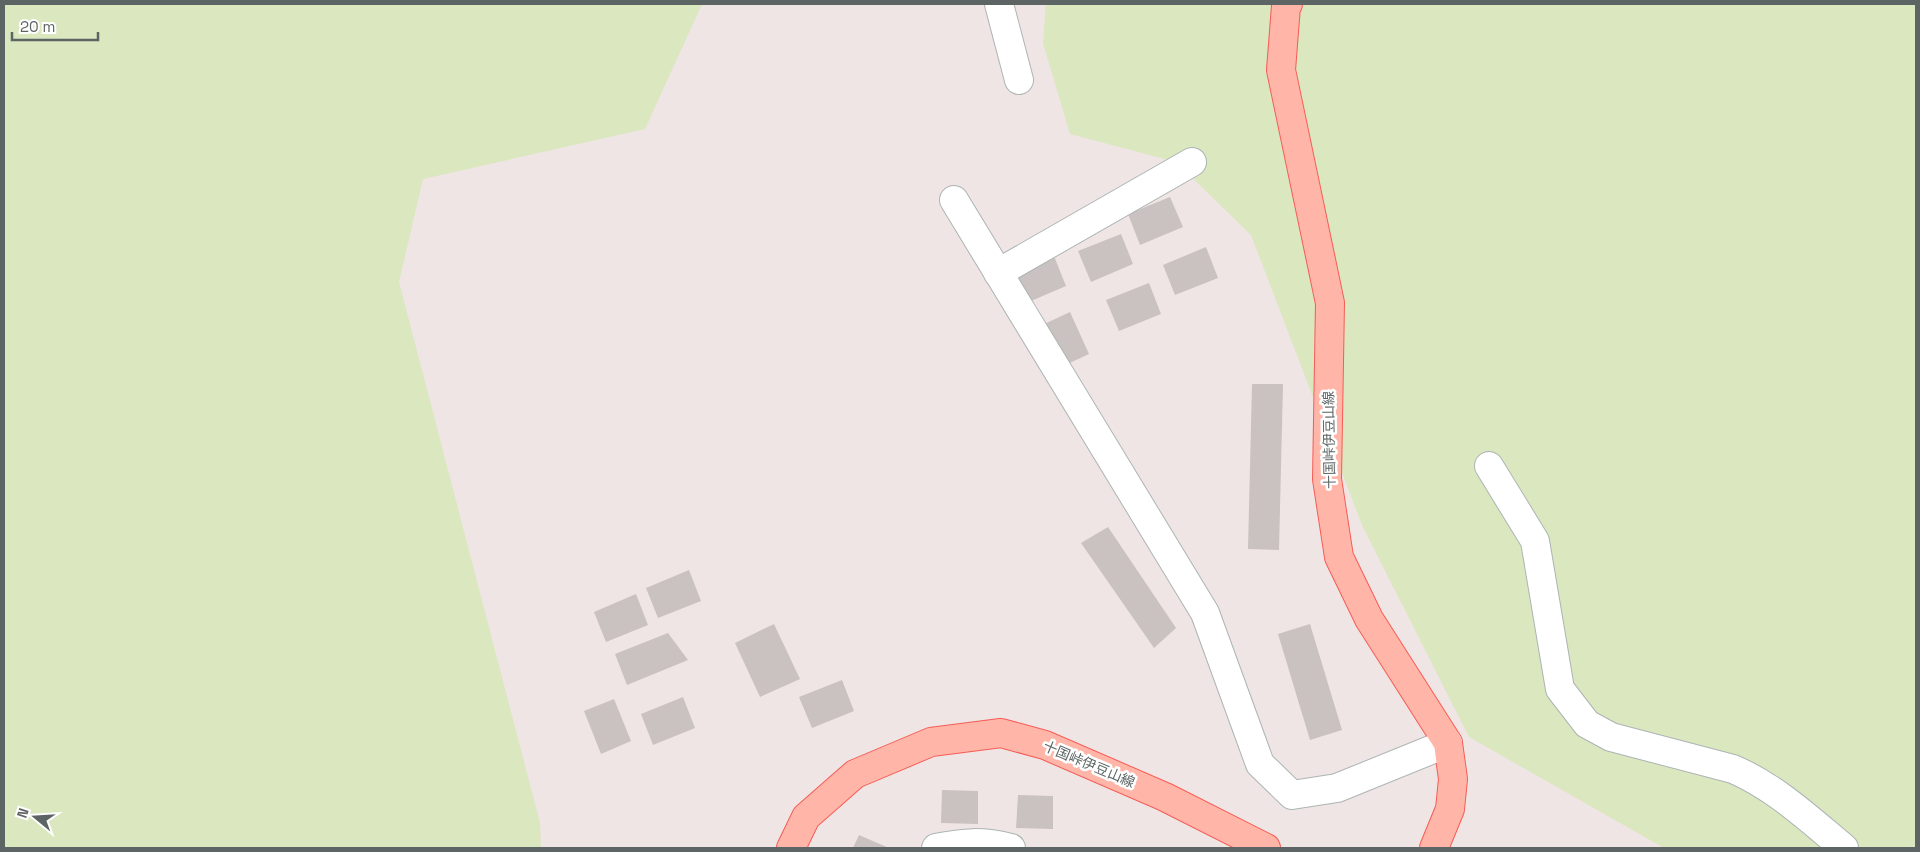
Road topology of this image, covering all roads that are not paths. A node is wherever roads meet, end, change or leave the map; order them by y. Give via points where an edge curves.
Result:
1 (998, 4) edge
2 (1288, 4) edge
3 (1019, 80) dead end
4 (1192, 162) dead end
5 (954, 200) dead end
6 (998, 273) junction
7 (1489, 466) dead end
8 (1448, 743) junction
9 (791, 848) edge
10 (936, 848) edge
11 (1011, 848) edge
12 (1266, 848) edge
13 (1434, 848) edge
14 (1844, 848) edge

1 - 3 street
2 - 8 main road, 十国峠伊豆山線 via 1281,70 1330,303 1327,479 1339,557 1369,619
4 - 6 street
5 - 6 street
6 - 8 street via 1205,613 1260,764 1292,795 1338,788
7 - 14 street via 1535,541 1560,689 1587,724 1611,737 1733,769 1751,777
8 - 13 main road, 十国峠伊豆山線 via 1454,778 1450,809
9 - 12 main road, 十国峠伊豆山線 via 806,817 855,774 931,742 1001,733 1046,744 1165,797
10 - 11 street via 964,842

